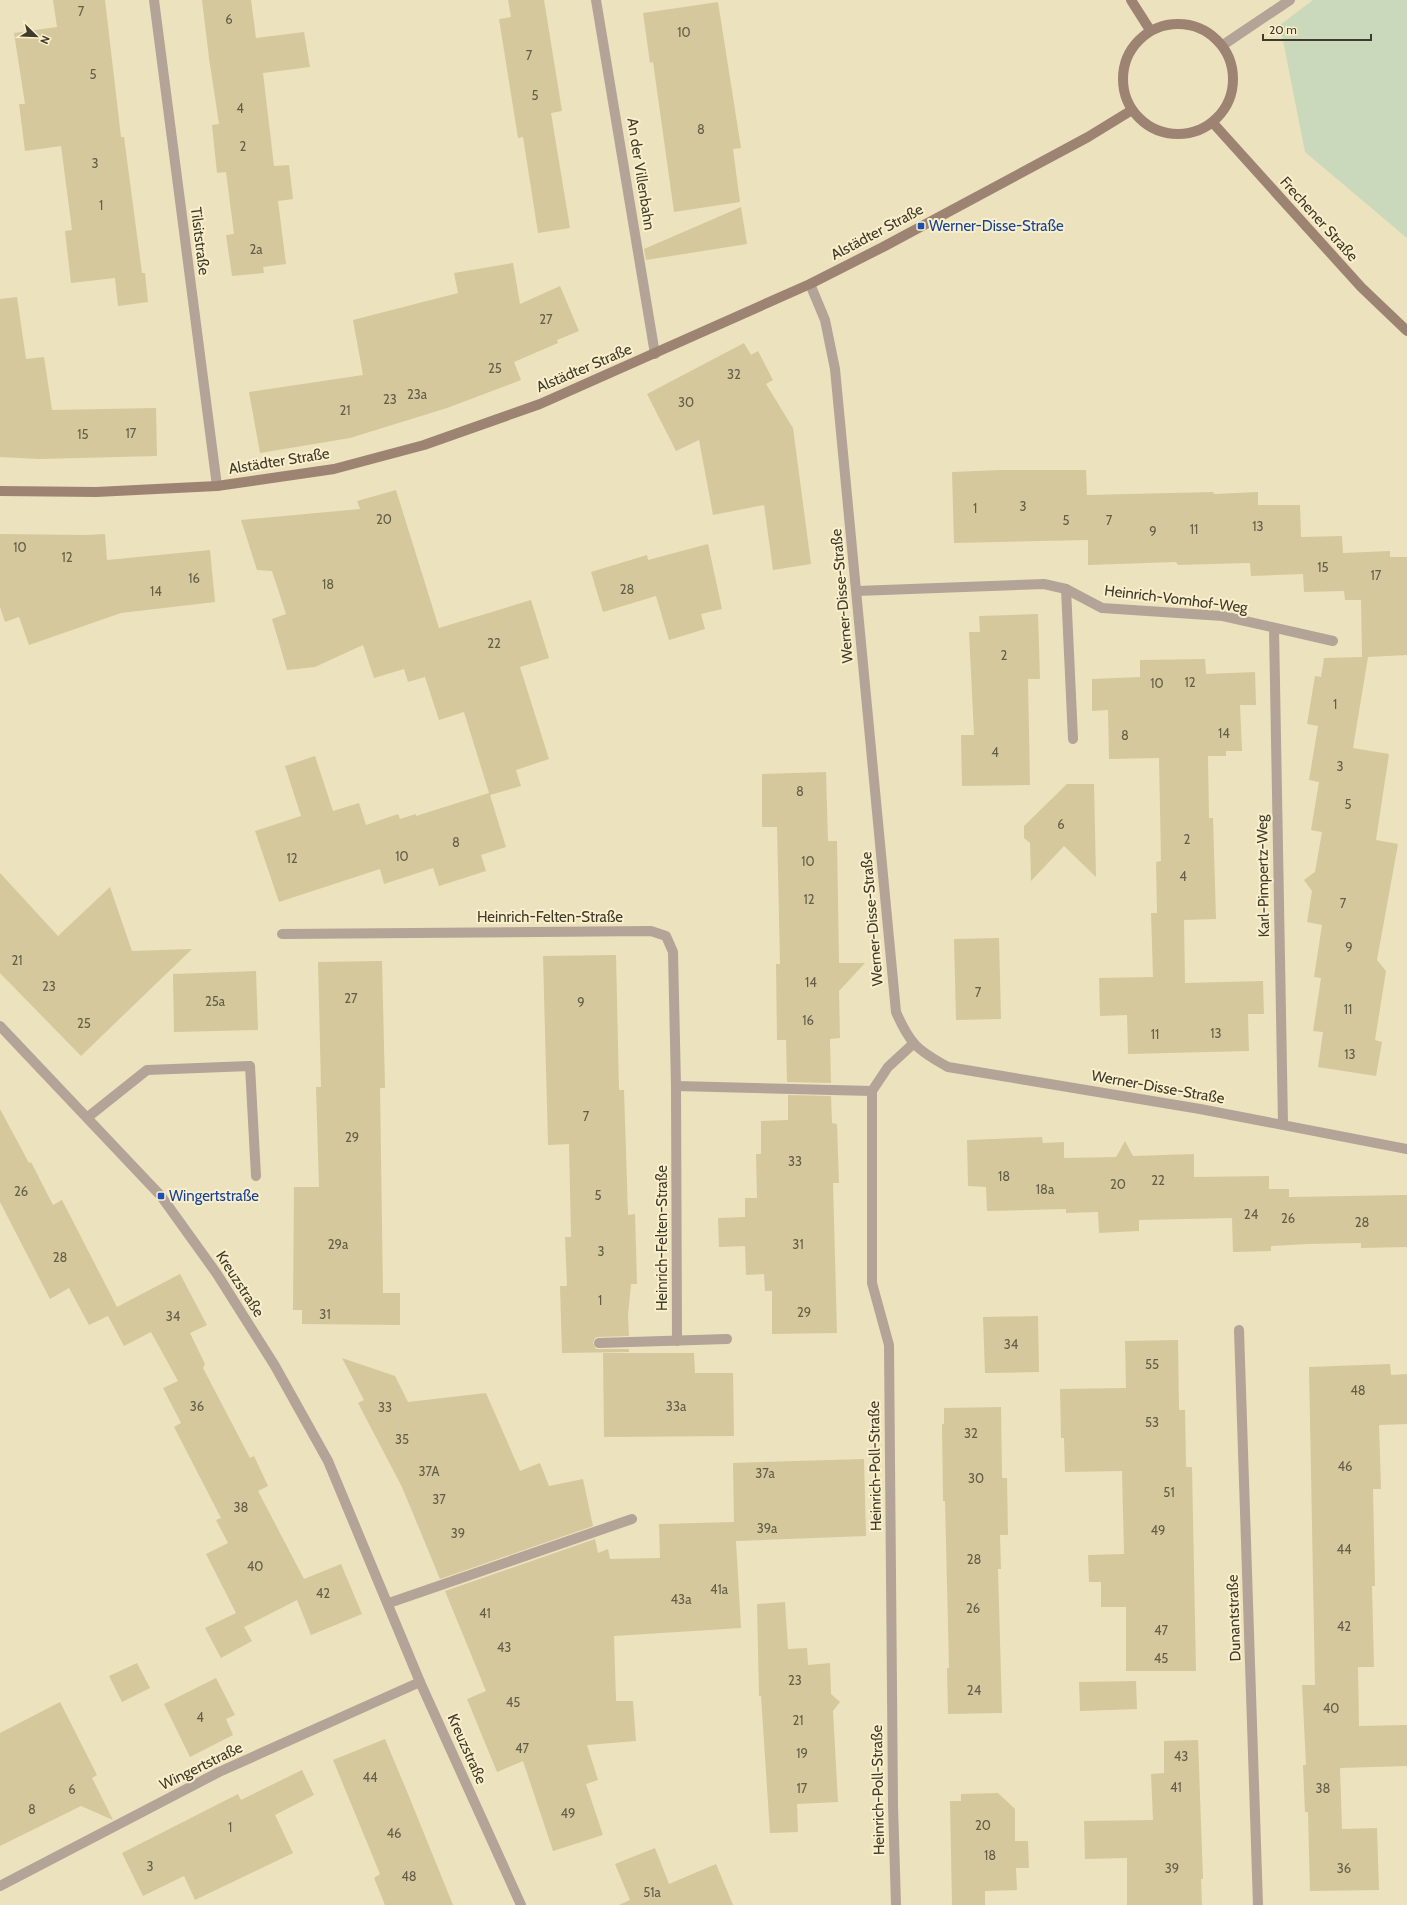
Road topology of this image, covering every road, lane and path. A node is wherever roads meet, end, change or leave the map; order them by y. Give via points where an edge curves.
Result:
1 (154, 0) edge
2 (596, 0) edge
3 (1131, 0) edge
4 (1290, 0) edge
5 (1150, 30) junction
6 (1223, 46) junction
7 (1132, 110) junction
8 (1213, 123) junction
9 (810, 284) junction
10 (1407, 331) edge
11 (655, 354) junction
12 (217, 486) junction
13 (0, 491) edge
14 (1066, 589) junction
15 (857, 592) junction
16 (1274, 628) junction
17 (1333, 641) dead end
18 (1073, 739) dead end
19 (282, 934) dead end
20 (0, 1026) edge
21 (913, 1044) junction
22 (676, 1086) junction
23 (872, 1091) junction
24 (88, 1117) junction
25 (1283, 1124) junction
26 (1407, 1149) edge
27 (256, 1176) dead end
28 (1239, 1330) dead end
29 (727, 1339) dead end
30 (677, 1341) junction
31 (599, 1343) dead end
32 (632, 1519) dead end
33 (389, 1603) junction
34 (420, 1682) junction
35 (0, 1886) edge
36 (522, 1905) edge
37 (896, 1905) edge
38 (1258, 1905) edge

1 - 12 street, Tilsitstraße
2 - 11 street, An der Villenbahn
3 - 5 street
4 - 6 street
5 - 6 street via 1181,23 1197,26 1211,34
5 - 7 street via 1136,42 1127,58 1122,76 1124,94
6 - 8 street via 1232,65 1233,86 1227,107
7 - 8 street via 1144,124 1160,132 1179,135 1196,132
7 - 9 street, Alstädter Straße via 1088,137
8 - 10 street, Frechener Straße via 1361,286
9 - 11 street, Alstädter Straße
9 - 15 street, Werner-Disse-Straße via 825,320 835,369
11 - 12 street, Alstädter Straße via 540,404 424,445 334,469
12 - 13 street, Alstädter Straße via 96,492
14 - 15 street, Heinrich-Vomhof-Weg via 1044,584
14 - 16 street, Heinrich-Vomhof-Weg via 1102,608 1223,616
14 - 18 street
15 - 21 street, Werner-Disse-Straße via 896,1012
16 - 17 street, Heinrich-Vomhof-Weg
16 - 25 street, Karl-Pimpertz-Weg
19 - 22 street, Heinrich-Felten-Straße via 650,931 666,936 673,952
20 - 24 street, Kreuzstraße
21 - 23 street via 888,1067
21 - 25 street, Werner-Disse-Straße via 924,1054 948,1067
22 - 23 street
22 - 30 street, Heinrich-Felten-Straße
23 - 37 street, Heinrich-Poll-Straße via 872,1283 889,1345
24 - 27 street via 147,1070 250,1066
24 - 33 street, Kreuzstraße via 161,1196 218,1274 275,1366 328,1461
25 - 26 street, Werner-Disse-Straße
28 - 38 street, Dunantstraße
29 - 30 street
30 - 31 street
32 - 33 street
33 - 34 street, Kreuzstraße
34 - 35 street, Wingertstraße via 219,1772
34 - 36 street, Kreuzstraße

